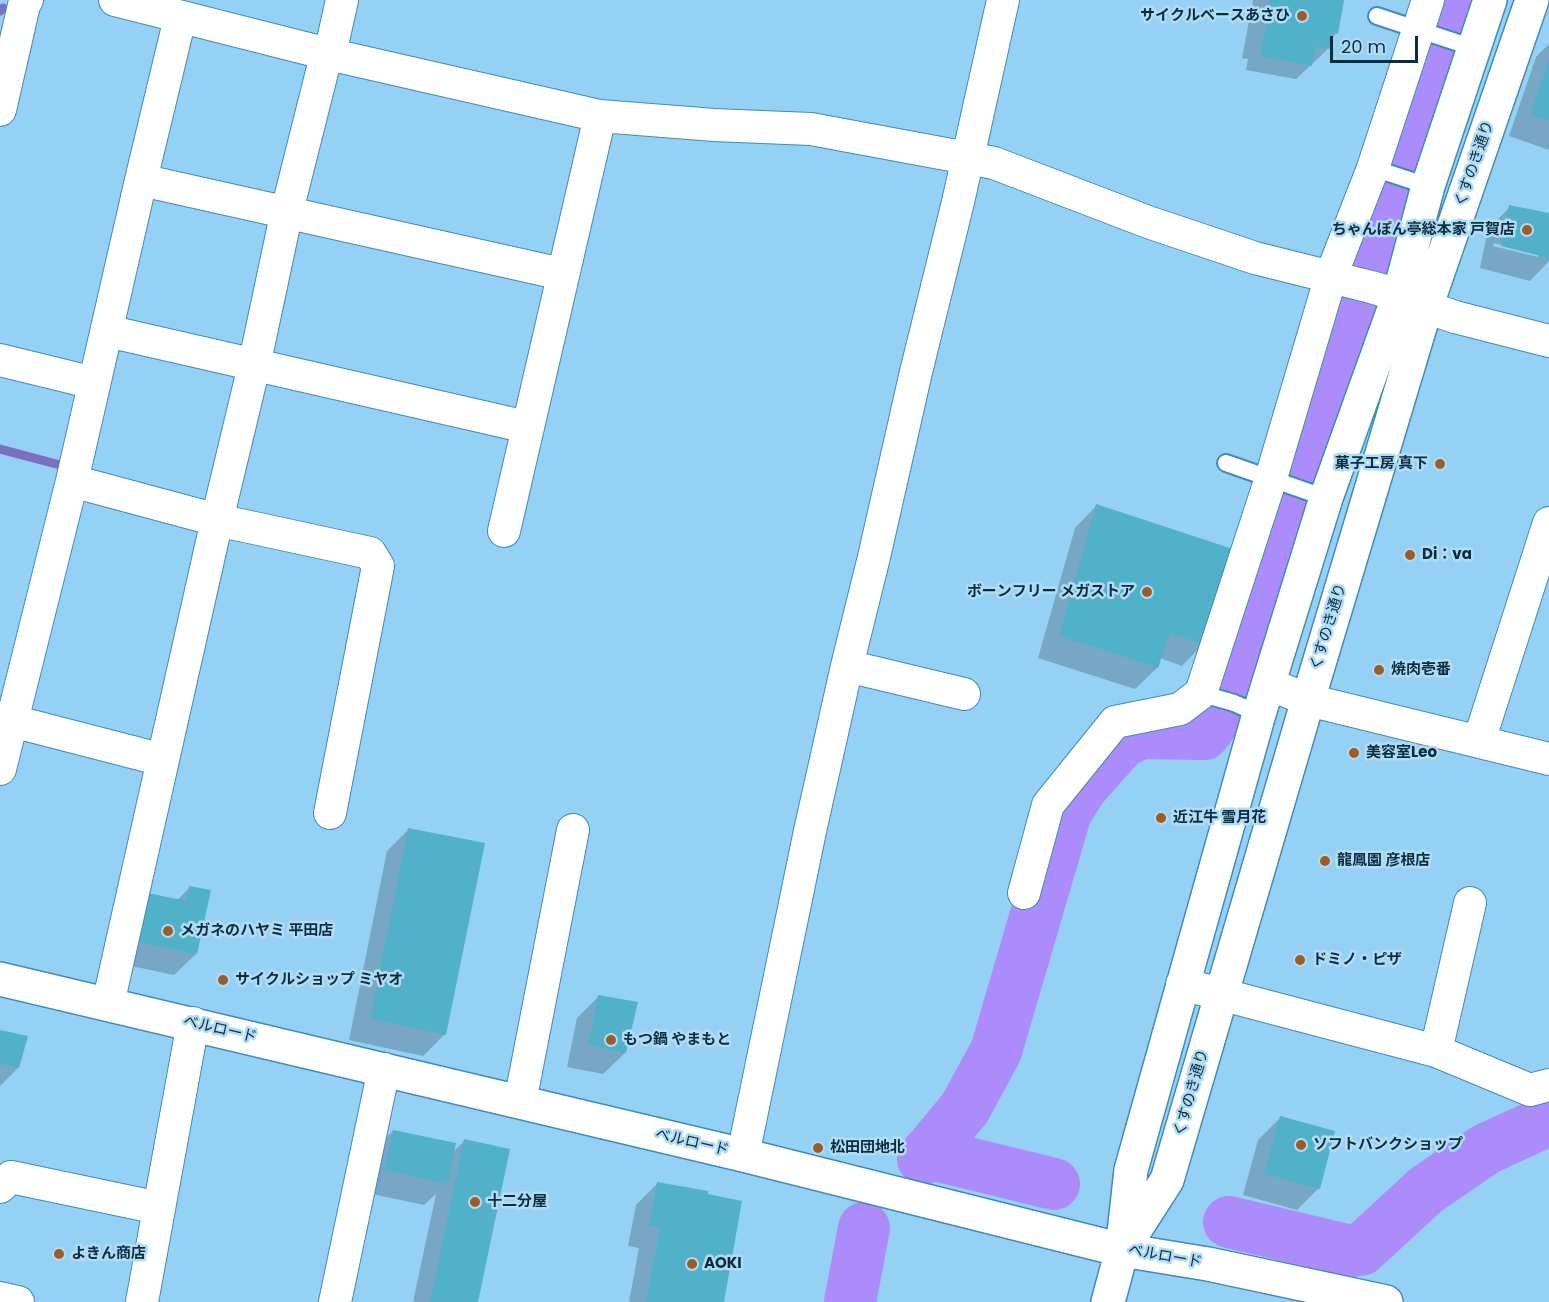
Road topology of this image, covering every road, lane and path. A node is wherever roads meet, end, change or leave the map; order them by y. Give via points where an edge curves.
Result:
1 (27, 0) edge
2 (115, 0) edge
3 (342, 0) edge
4 (1002, 0) edge
5 (1428, 0) edge
6 (1490, 0) edge
7 (1532, 0) edge
8 (1377, 16) dead end
9 (180, 18) junction
10 (1423, 31) junction
11 (1463, 44) junction
12 (328, 54) junction
13 (0, 110) edge
14 (600, 116) junction
15 (967, 156) junction
16 (1377, 169) junction
17 (141, 180) junction
18 (1417, 182) junction
19 (287, 212) junction
20 (562, 274) junction
21 (1375, 289) junction
22 (107, 331) junction
23 (1549, 341) edge
24 (0, 360) edge
25 (254, 366) junction
26 (94, 383) junction
27 (527, 428) junction
28 (1226, 463) dead end
29 (1275, 480) junction
30 (72, 481) junction
31 (1314, 494) junction
32 (217, 520) junction
33 (504, 531) dead end
34 (1546, 539) edge
35 (847, 666) junction
36 (1269, 684) junction
37 (964, 694) dead end
38 (1308, 700) junction
39 (1223, 701) junction
40 (12, 720) junction
41 (1479, 741) junction
42 (1549, 759) edge
43 (163, 760) junction
44 (0, 769) edge
45 (330, 813) dead end
46 (573, 830) dead end
47 (1024, 893) dead end
48 (1470, 903) dead end
49 (0, 979) edge
50 (1182, 984) junction
51 (1221, 994) junction
52 (108, 1004) junction
53 (193, 1023) junction
54 (1436, 1051) junction
55 (384, 1070) junction
56 (1549, 1085) edge
57 (520, 1102) junction
58 (743, 1155) junction
59 (0, 1187) edge
60 (159, 1208) junction
61 (1122, 1250) junction
62 (0, 1298) edge
63 (18, 1302) edge
64 (142, 1302) edge
65 (335, 1302) edge
66 (1108, 1302) edge
67 (1386, 1302) edge

1 - 13 street
2 - 9 street
3 - 12 street
4 - 15 street
5 - 10 street
6 - 11 main road, くすのき通り
7 - 21 main road, くすのき通り
8 - 10 lane
9 - 12 street
9 - 17 street
10 - 11 lane
10 - 16 street
11 - 18 main road, くすのき通り
12 - 14 street
12 - 19 street
14 - 15 street via 714,126 812,129
14 - 20 street
15 - 21 street via 1255,258
15 - 35 street
16 - 18 lane
16 - 21 street
17 - 19 street
17 - 22 street
18 - 21 main road, くすのき通り
19 - 20 street
19 - 25 street
20 - 27 street
21 - 23 street
21 - 29 street
21 - 31 main road, くすのき通り
21 - 38 main road, くすのき通り
22 - 25 street
22 - 26 street
24 - 26 street
25 - 27 street
25 - 32 street
26 - 30 street
27 - 33 street
28 - 29 lane
29 - 31 lane
29 - 39 street
30 - 32 street
30 - 40 street
31 - 36 main road, くすのき通り
32 - 43 street
32 - 45 street via 370,554 378,566
34 - 41 street
35 - 37 street
35 - 58 street
36 - 38 street
36 - 39 main road, くすのき通り
38 - 41 street
38 - 51 main road, くすのき通り
39 - 47 street via 1115,722 1048,805
39 - 50 main road, くすのき通り
40 - 43 street
40 - 44 street
41 - 42 street
43 - 52 street
46 - 57 street
48 - 54 street
49 - 52 main road, ベルロード
50 - 51 street
50 - 61 main road, くすのき通り via 1131,1170
51 - 54 street
51 - 61 main road, くすのき通り via 1167,1180
52 - 53 main road, ベルロード
53 - 55 main road, ベルロード
53 - 60 street
54 - 56 street via 1530,1090
55 - 57 main road, ベルロード
55 - 65 street
57 - 58 main road, ベルロード
58 - 61 main road, ベルロード
59 - 60 street via 11,1177
60 - 64 street
61 - 66 main road, くすのき通り
61 - 67 main road, ベルロード
62 - 63 street

